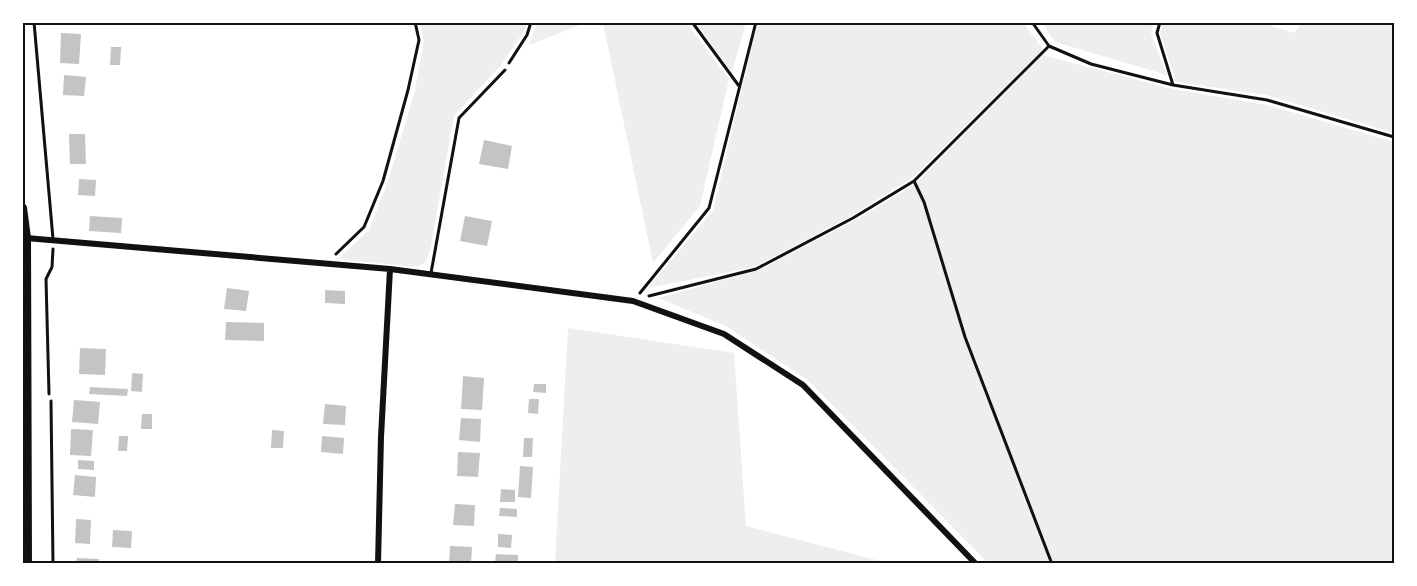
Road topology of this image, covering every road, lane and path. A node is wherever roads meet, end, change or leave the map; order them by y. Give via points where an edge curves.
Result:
1 (34, 22) edge
2 (415, 22) edge
3 (531, 22) edge
4 (692, 22) edge
5 (756, 22) edge
6 (1032, 22) edge
7 (1160, 22) edge
8 (1048, 46) junction
9 (505, 70) joint
10 (1173, 85) junction
11 (739, 86) junction
12 (1395, 137) edge
13 (914, 181) junction
14 (22, 208) edge
15 (24, 238) edge
16 (53, 241) junction
17 (326, 264) junction
18 (390, 269) junction
19 (431, 275) junction
20 (633, 301) junction
21 (51, 401) joint
22 (27, 564) edge
23 (53, 564) edge
24 (378, 564) edge
25 (975, 564) edge
26 (1052, 564) edge

1 - 16 lane
2 - 17 path via 419,39 383,181 364,227
3 - 9 path
4 - 11 path
5 - 11 path
6 - 8 path
7 - 10 path via 1157,33
8 - 10 path via 1091,64
8 - 13 path
9 - 19 lane via 459,118
10 - 12 path via 1267,100
11 - 20 path via 709,208
13 - 20 path via 756,269
13 - 26 path via 965,337
14 - 15 main road
15 - 16 street
15 - 22 main road
16 - 17 street
16 - 21 path via 52,267 45,279
17 - 18 street
18 - 19 street
18 - 24 street
19 - 20 street
20 - 25 street via 724,334 803,385
21 - 23 lane

